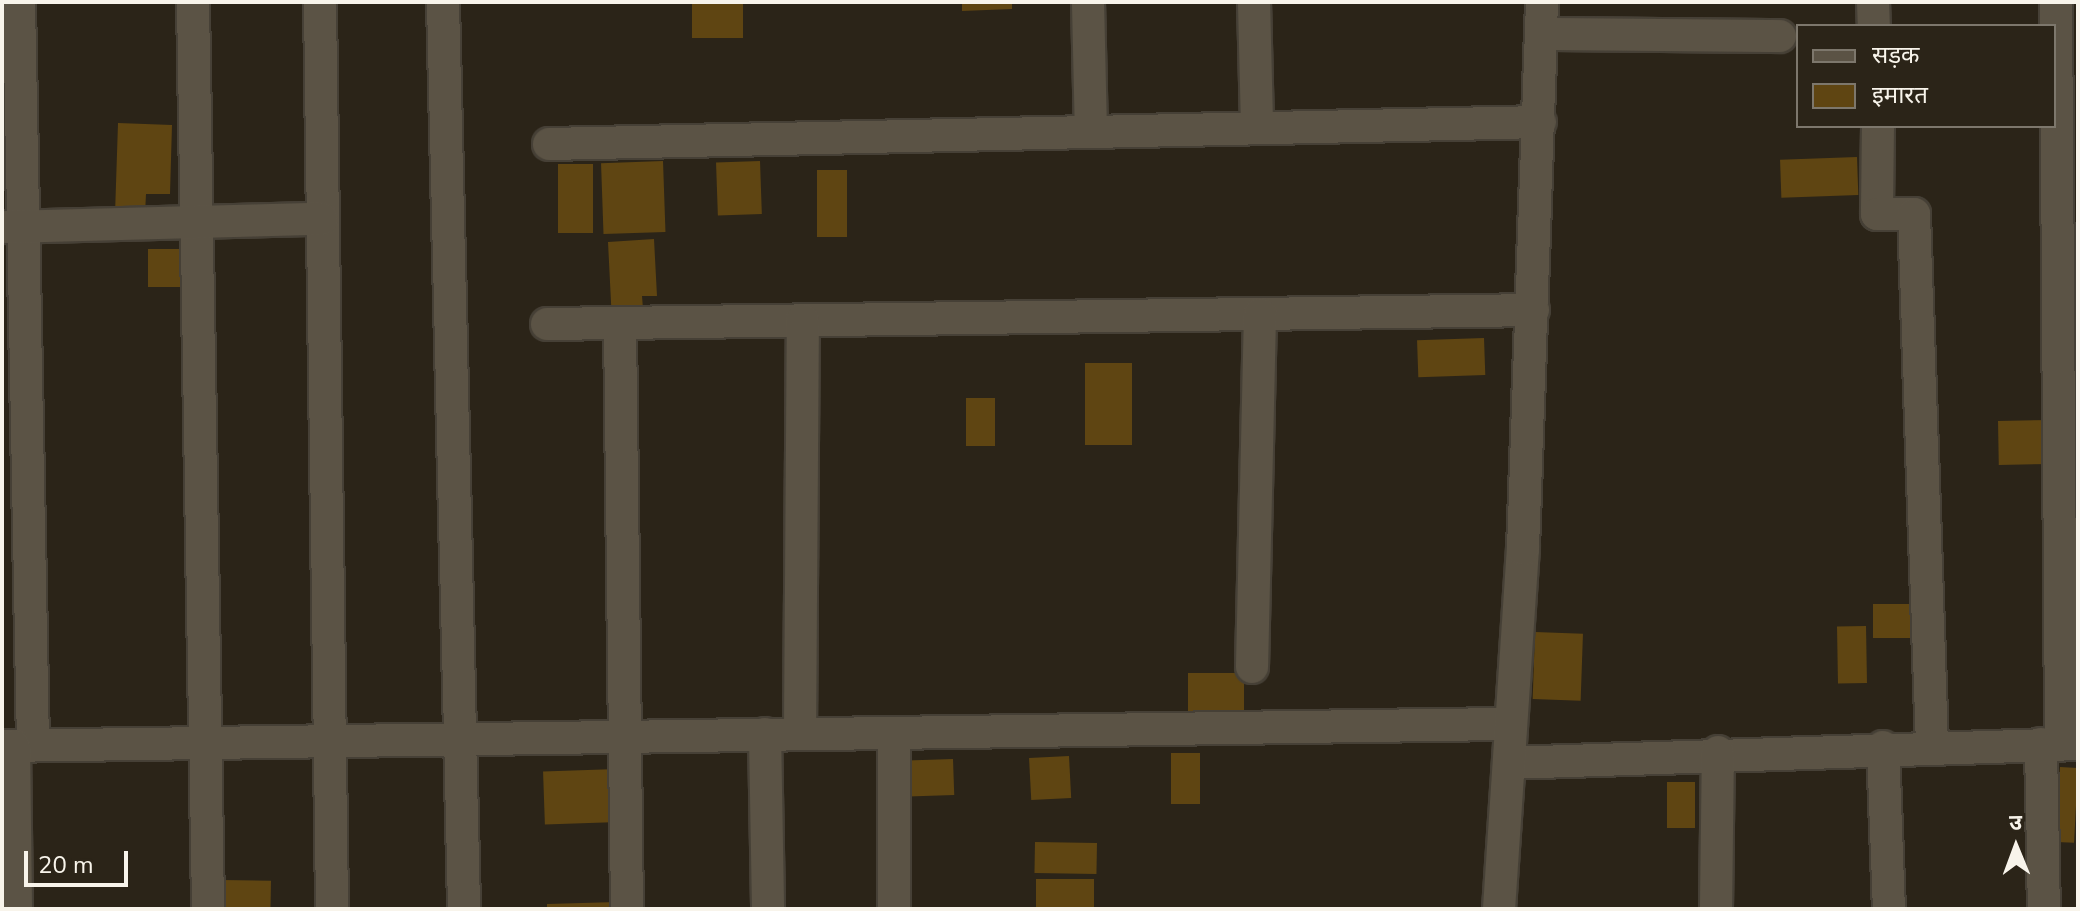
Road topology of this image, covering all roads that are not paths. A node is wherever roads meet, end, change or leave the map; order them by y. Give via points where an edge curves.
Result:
1 (19, 2) edge
2 (193, 2) edge
3 (320, 2) edge
4 (443, 2) edge
5 (1088, 2) edge
6 (1254, 2) edge
7 (1542, 2) edge
8 (1873, 2) edge
9 (2056, 2) edge
10 (1874, 24) edge
11 (1542, 34) junction
12 (1780, 36) dead end
13 (1540, 122) junction
14 (1257, 128) junction
15 (1878, 128) edge
16 (1091, 132) junction
17 (549, 144) dead end
18 (322, 219) junction
19 (198, 222) junction
20 (13, 227) edge
21 (1533, 310) junction
22 (1260, 314) junction
23 (803, 320) junction
24 (620, 323) junction
25 (547, 324) dead end
26 (1252, 667) dead end
27 (1509, 724) junction
28 (894, 733) junction
29 (765, 734) junction
30 (800, 734) junction
31 (627, 737) junction
32 (460, 739) junction
33 (330, 742) junction
34 (206, 744) junction
35 (2060, 744) edge
36 (1932, 745) junction
37 (16, 746) edge
38 (1883, 747) junction
39 (1718, 752) junction
40 (1509, 763) junction
41 (16, 909) edge
42 (208, 909) edge
43 (332, 909) edge
44 (464, 909) edge
45 (627, 909) edge
46 (768, 909) edge
47 (894, 909) edge
48 (1499, 909) edge
49 (1716, 909) edge
50 (1889, 909) edge
51 (2044, 909) edge

1 - 20 street
2 - 19 street
3 - 18 street
4 - 32 street
5 - 16 street
6 - 14 street
7 - 11 street
8 - 10 street
9 - 35 street
11 - 12 street
11 - 13 street
13 - 14 street
13 - 21 street
14 - 16 street
15 - 36 street via 1877,214 1914,214
16 - 17 street
18 - 19 street
18 - 33 street
19 - 20 street
19 - 34 street
20 - 37 street
21 - 22 street
21 - 27 street
22 - 23 street
22 - 26 street
23 - 24 street
23 - 30 street
24 - 25 street
24 - 31 street
27 - 28 street
27 - 40 street
28 - 30 street
28 - 47 street
29 - 30 street
29 - 31 street
29 - 46 street
31 - 32 street
31 - 45 street
32 - 33 street
32 - 44 street
33 - 34 street
33 - 43 street
34 - 37 street
34 - 42 street
35 - 36 street
35 - 51 street
36 - 38 street
37 - 41 street
38 - 39 street
38 - 50 street
39 - 40 street
39 - 49 street
40 - 48 street

